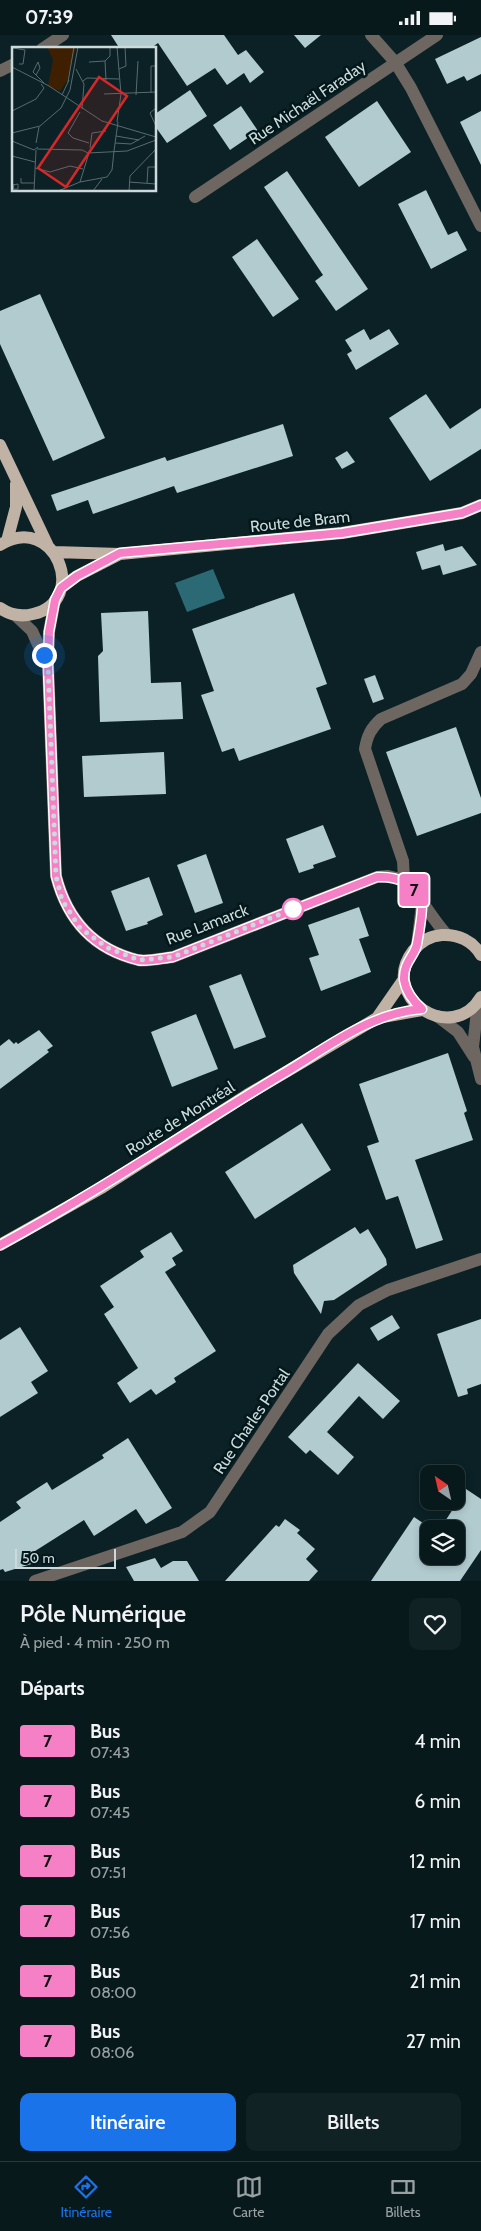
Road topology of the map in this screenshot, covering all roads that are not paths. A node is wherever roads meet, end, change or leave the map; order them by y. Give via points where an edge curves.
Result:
1 (63, 35) edge
2 (371, 35) edge
3 (437, 35) edge
4 (45, 47) edge
5 (395, 62) junction
6 (12, 65) edge
7 (0, 71) edge
8 (195, 197) dead end
9 (481, 226) edge
10 (0, 445) edge
11 (16, 481) junction
12 (481, 505) edge
13 (481, 509) edge
14 (462, 513) junction
15 (3, 543) edge
16 (51, 549) junction
17 (120, 553) junction
18 (61, 588) junction
19 (55, 600) junction
20 (0, 608) edge
21 (15, 615) junction
22 (481, 652) edge
23 (48, 665) junction
24 (404, 880) junction
25 (422, 904) junction
26 (448, 935) junction
27 (475, 940) edge
28 (417, 946) junction
29 (481, 955) edge
30 (404, 979) junction
31 (479, 999) edge
32 (422, 1009) junction
33 (437, 1016) junction
34 (376, 1018) junction
35 (474, 1057) junction
36 (481, 1079) edge
37 (0, 1245) edge
38 (481, 1259) edge
39 (35, 1581) edge

1 - 4 street
2 - 5 street
3 - 5 street, Rue Michaël Faraday
5 - 8 street, Rue Michaël Faraday
5 - 9 street
6 - 7 street
10 - 11 main road
11 - 15 main road via 16,507
11 - 16 main road
12 - 14 main road, Route de Bram
13 - 14 main road
14 - 17 main road, Route de Bram via 342,533
15 - 16 main road, Route de Bram via 28,538
16 - 17 main road, Route de Bram
16 - 18 main road, Route de Bram via 60,563
17 - 18 main road, Route de Bram
18 - 19 main road, Route de Bram
19 - 21 main road via 37,613
19 - 23 street, Rue Lamarck via 49,632
20 - 21 main road
21 - 23 street, Rue Lamarck via 32,631
22 - 24 street via 471,674 462,684 381,719 366,740 365,749 403,861
23 - 24 street, Rue Lamarck via 56,876 62,900 80,928 108,948 139,960 173,957 377,877
24 - 25 street
25 - 26 street
25 - 28 street
26 - 27 main road
26 - 28 main road via 436,935
27 - 29 main road
28 - 30 main road, Route de Montréal via 405,967
30 - 32 main road via 413,1001
30 - 34 main road, Route de Montréal
31 - 33 main road via 459,1015
31 - 35 street
32 - 33 main road
32 - 34 main road, Route de Montréal
33 - 35 street via 458,1032
34 - 37 main road, Route de Montréal via 103,1187
35 - 36 street
38 - 39 street, Rue Charles Portal via 388,1290 359,1305 328,1334 210,1511 189,1527 135,1549

